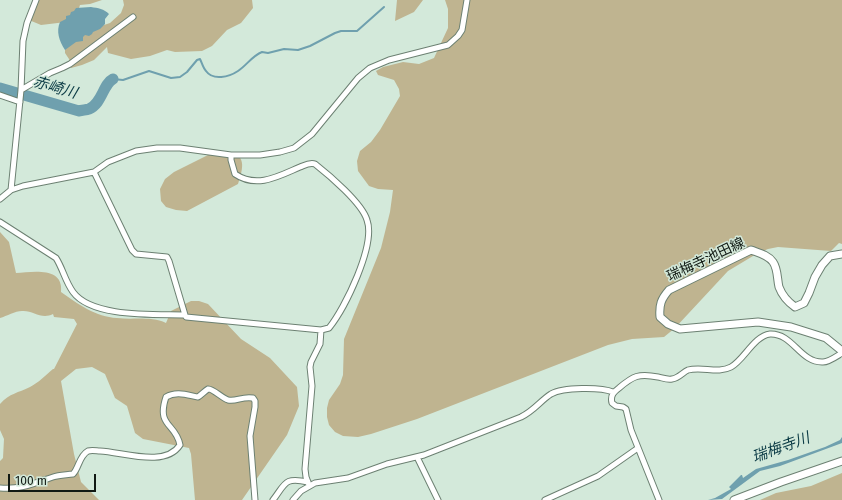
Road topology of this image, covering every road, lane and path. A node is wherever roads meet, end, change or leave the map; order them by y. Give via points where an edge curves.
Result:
1 (36, 0) edge
2 (468, 0) edge
3 (133, 17) dead end
4 (21, 90) junction
5 (0, 95) edge
6 (20, 102) junction
7 (231, 155) junction
8 (94, 172) junction
9 (11, 190) junction
10 (0, 199) edge
11 (0, 222) edge
12 (842, 254) edge
13 (185, 315) junction
14 (321, 330) junction
15 (842, 352) edge
16 (613, 392) junction
17 (638, 448) junction
18 (417, 457) junction
19 (842, 462) edge
20 (309, 484) junction
21 (0, 488) edge
22 (255, 500) edge
23 (273, 500) edge
24 (293, 500) edge
25 (438, 500) edge
26 (545, 500) edge
27 (659, 500) edge
28 (734, 500) edge

1 - 4 street via 23,41
2 - 7 street via 462,30 448,45 389,60 370,68 353,84 312,134 294,148 260,155
3 - 4 street via 70,64
4 - 6 street
5 - 6 street
6 - 9 street
7 - 8 street via 180,148 157,148 136,151 108,162
7 - 14 street via 235,174 255,182 274,178 308,163 315,164 346,192 364,214 368,236 362,264 340,313 329,328
8 - 9 street
8 - 13 street via 132,250 136,254 167,258
9 - 10 street
11 - 13 street via 56,258 66,281 83,301 99,308 120,312
12 - 15 main road, 瑞梅寺池田線 via 830,256 815,277 804,302 794,307 779,288 773,263 764,254 751,250 669,290 659,308 660,317 680,329 758,322 791,327 826,338
13 - 14 street
14 - 20 street via 320,344 310,367 312,386 305,469
15 - 16 street via 823,362 810,359 801,354 786,338 770,334 760,339 732,366 723,370 688,370 674,379 667,380 640,374
16 - 17 street via 612,403 626,409
16 - 18 street via 606,389 558,390 529,413
17 - 26 street via 598,476
17 - 27 street
18 - 20 street via 348,478
18 - 25 street
19 - 28 main road
20 - 23 street via 291,480 282,486
20 - 24 street
21 - 22 street via 18,488 55,476 73,474 90,450 156,457 177,450 179,439 164,418 162,408 166,397 180,393 198,397 212,390 228,400 245,396 255,401 250,436

